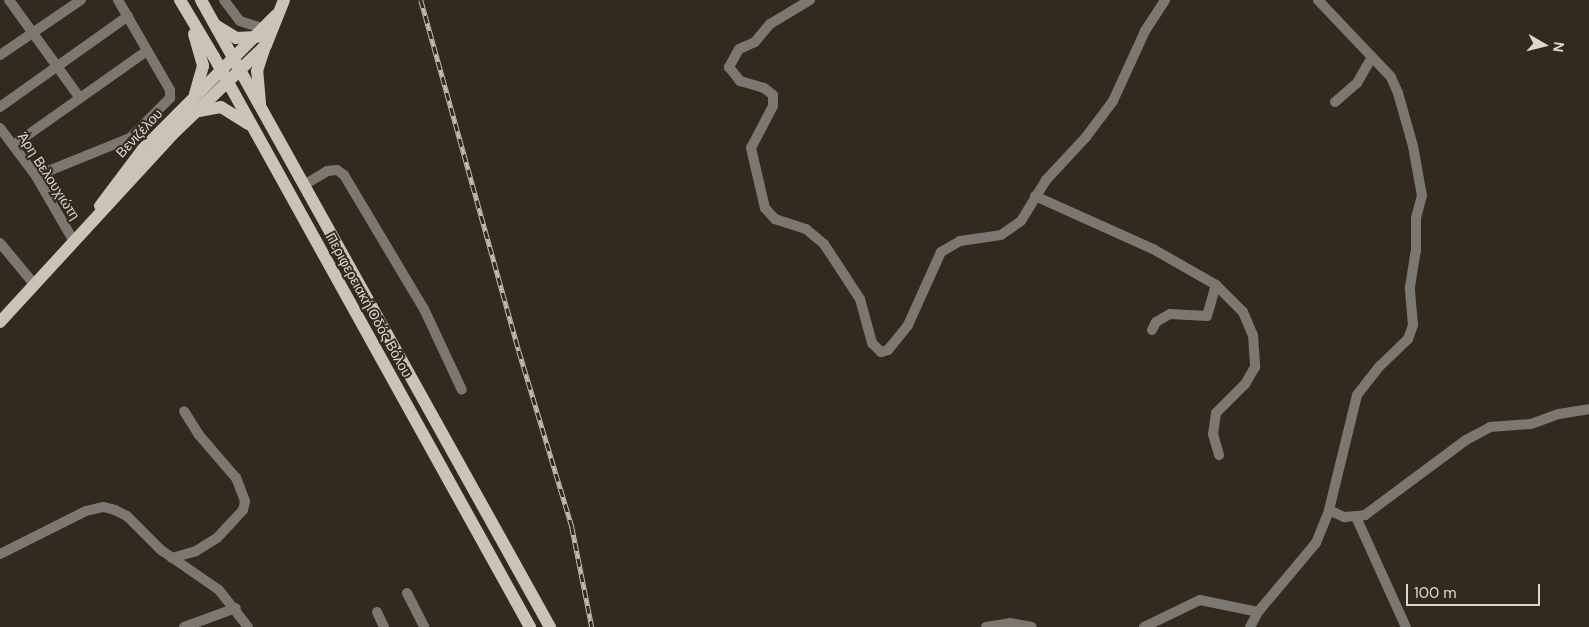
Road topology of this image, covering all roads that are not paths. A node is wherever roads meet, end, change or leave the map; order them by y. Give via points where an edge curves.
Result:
1 (9, 0) edge
2 (81, 0) edge
3 (118, 0) edge
4 (202, 0) edge
5 (224, 0) edge
6 (284, 0) edge
7 (810, 0) edge
8 (1165, 0) edge
9 (1318, 0) edge
10 (181, 3) edge
11 (0, 6) edge
12 (128, 16) junction
13 (214, 23) junction
14 (32, 33) junction
15 (263, 37) junction
16 (147, 51) junction
17 (0, 55) edge
18 (1372, 57) junction
19 (237, 65) junction
20 (56, 66) junction
21 (224, 76) junction
22 (80, 98) junction
23 (193, 98) junction
24 (1335, 102) dead end
25 (0, 106) edge
26 (262, 109) junction
27 (195, 113) junction
28 (0, 128) edge
29 (253, 130) junction
30 (15, 144) junction
31 (36, 176) junction
32 (304, 185) junction
33 (1035, 196) junction
34 (89, 222) junction
35 (73, 240) junction
36 (0, 242) edge
37 (34, 284) junction
38 (1216, 285) junction
39 (0, 322) edge
40 (1152, 330) dead end
41 (462, 390) dead end
42 (1589, 409) edge
43 (184, 412) dead end
44 (1219, 455) dead end
45 (1328, 510) junction
46 (1356, 518) junction
47 (0, 554) edge
48 (172, 558) junction
49 (407, 594) dead end
50 (236, 608) junction
51 (377, 612) dead end
52 (1258, 612) junction
53 (184, 627) edge
54 (248, 627) edge
55 (384, 627) edge
56 (424, 627) edge
57 (530, 627) edge
58 (550, 627) edge
59 (986, 627) edge
60 (1032, 627) edge
61 (1144, 627) edge
62 (1250, 627) edge
63 (1406, 627) edge

1 - 11 street
1 - 14 street
2 - 14 street
3 - 12 street
4 - 13 main road, Περιφερειακή Οδός Βόλου
5 - 15 street via 240,21
6 - 15 main road
7 - 33 street via 770,24 755,42 739,49 729,67 740,81 764,88 773,95 773,106 750,148 764,208 774,219 806,229 824,244 860,299 876,348 881,352 888,350 908,325 941,252 960,241 1002,235 1021,221
8 - 33 street via 1145,31 1113,101 1095,127
9 - 18 street
10 - 21 main road, Περιφερειακή Οδός Βόλου
10 - 23 main road via 203,66 201,81
12 - 16 street
12 - 20 street
13 - 15 main road via 236,38
13 - 19 main road, Περιφερειακή Οδός Βόλου
14 - 17 street
14 - 20 street
15 - 19 main road
15 - 26 main road via 258,71
16 - 22 street
16 - 31 street via 171,95 130,138
18 - 24 street via 1357,83
18 - 45 street via 1395,84 1421,186 1410,287 1413,325 1408,339 1380,366 1357,395
19 - 21 main road
19 - 26 main road, Περιφερειακή Οδός Βόλου
20 - 22 street
20 - 25 street
21 - 23 main road, Βενιζέλου
21 - 27 main road, Βενιζέλου
21 - 29 main road, Περιφερειακή Οδός Βόλου
22 - 30 street
23 - 34 main road, Βενιζέλου via 117,180
26 - 32 main road, Περιφερειακή Οδός Βόλου
27 - 29 main road via 210,107 223,108
27 - 34 main road, Βενιζέλου via 126,188
28 - 30 street, Άρη Βελουχιώτη
29 - 57 main road, Περιφερειακή Οδός Βόλου
30 - 31 street, Άρη Βελουχιώτη
31 - 35 street, Άρη Βελουχιώτη
32 - 41 street via 327,171 337,170 344,175 424,309
32 - 58 main road, Περιφερειακή Οδός Βόλου
33 - 38 street via 1093,224 1141,242
34 - 35 main road, Βενιζέλου
35 - 37 main road, Βενιζέλου
36 - 37 street
37 - 39 main road, Βενιζέλου
38 - 40 street via 1207,316 1170,314 1156,322
38 - 44 street via 1243,312 1253,335 1256,356 1252,376 1216,413 1213,434
42 - 46 street via 1559,414 1531,424 1497,425 1481,431 1383,504
43 - 48 street via 236,478 245,501 242,510 218,538 196,551
45 - 46 street
45 - 52 street via 1311,553
46 - 63 street
47 - 48 street via 73,517 104,507 127,516
48 - 50 street via 212,584
49 - 56 street
50 - 53 street
50 - 54 street
51 - 55 street
52 - 61 street via 1200,600
52 - 62 street
59 - 60 street via 1010,623

